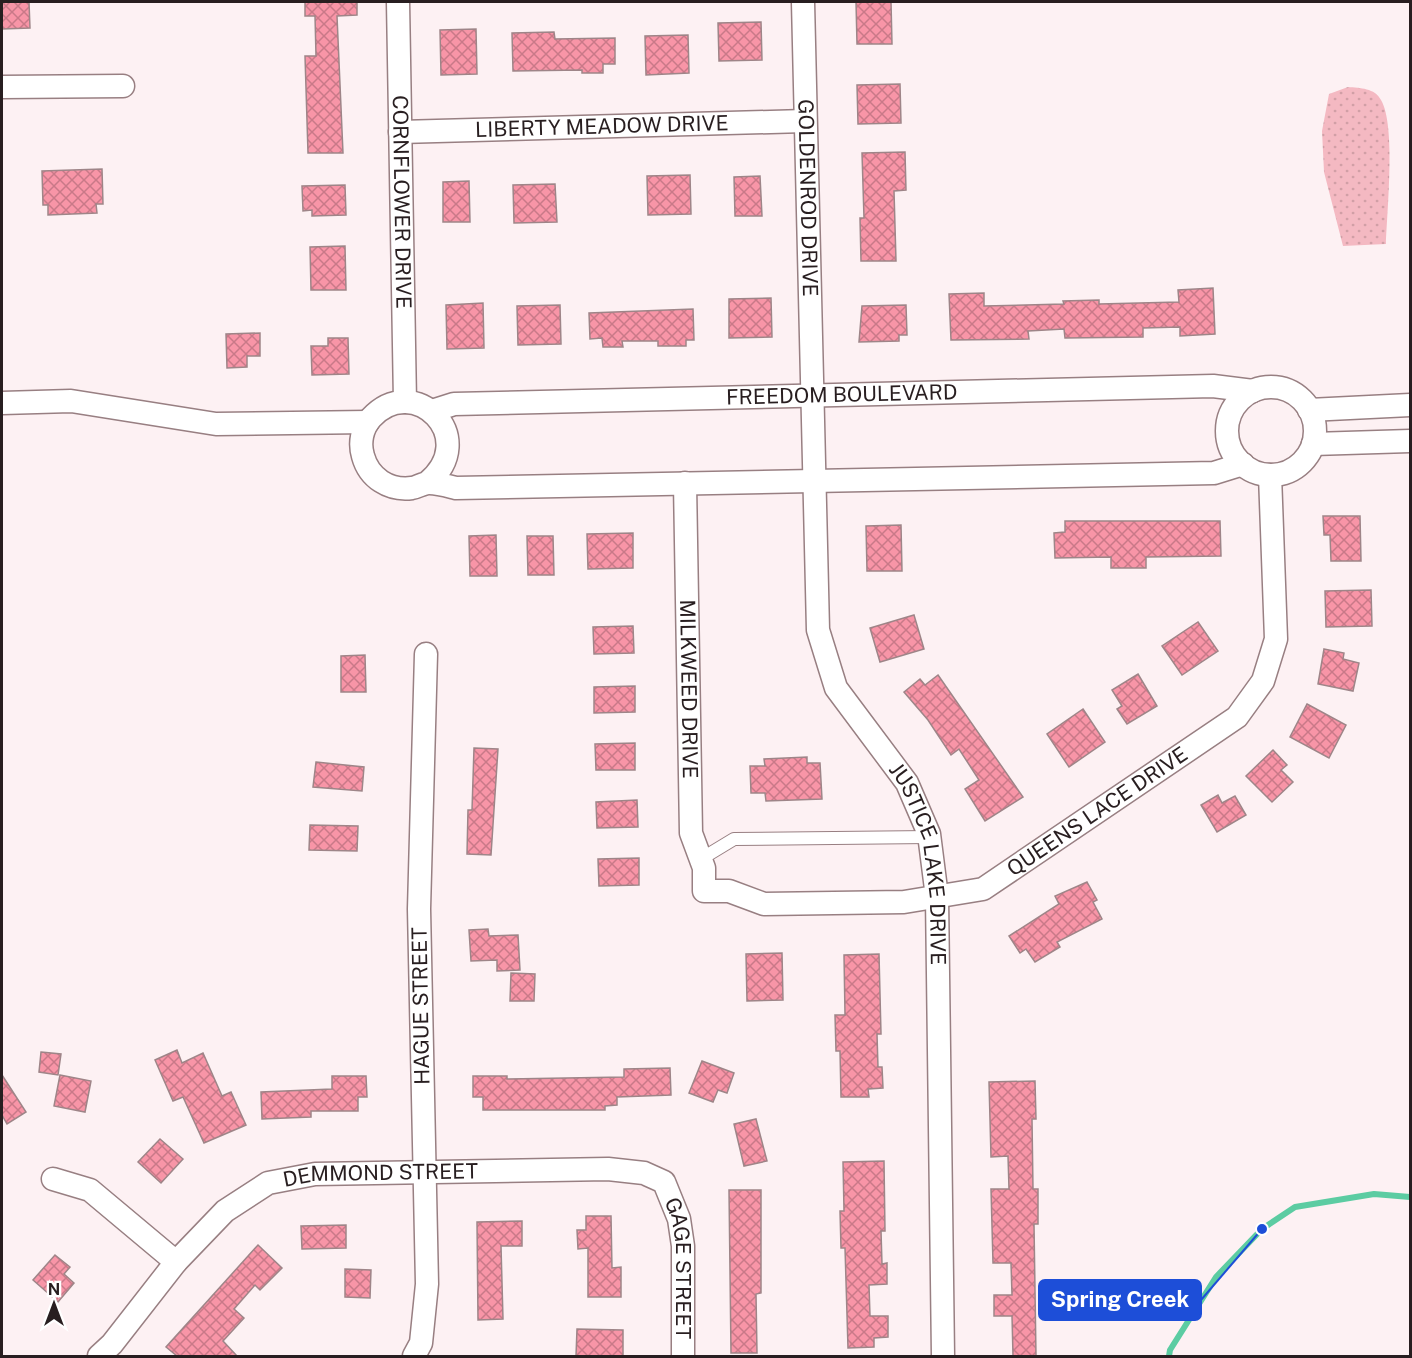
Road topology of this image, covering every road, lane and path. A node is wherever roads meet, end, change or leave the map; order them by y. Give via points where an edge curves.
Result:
1 (398, 2) edge
2 (803, 2) edge
3 (123, 86) dead end
4 (2, 87) edge
5 (805, 121) junction
6 (400, 132) junction
7 (1253, 391) junction
8 (810, 395) junction
9 (405, 402) junction
10 (2, 403) edge
11 (1410, 405) edge
12 (1309, 410) junction
13 (432, 411) junction
14 (368, 422) junction
15 (1410, 441) edge
16 (1313, 444) junction
17 (1243, 464) junction
18 (1270, 475) junction
19 (814, 480) junction
20 (427, 483) junction
21 (685, 483) junction
22 (426, 654) dead end
23 (930, 837) junction
24 (701, 859) junction
25 (704, 891) joint
26 (937, 897) junction
27 (424, 1172) junction
28 (53, 1179) dead end
29 (664, 1182) joint
30 (176, 1263) junction
31 (99, 1356) edge
32 (414, 1356) edge
33 (684, 1356) edge
34 (943, 1356) edge

1 - 6 street, CORNFLOWER DRIVE
2 - 5 street, GOLDENROD DRIVE
3 - 4 street
5 - 6 street, LIBERTY MEADOW DRIVE
5 - 8 street, GOLDENROD DRIVE
6 - 9 street, CORNFLOWER DRIVE
7 - 8 street, FREEDOM BOULEVARD via 1213,386
7 - 12 street via 1282,388 1295,394
7 - 17 street via 1232,410 1227,425 1233,453
8 - 13 street, FREEDOM BOULEVARD via 454,404
8 - 19 street, JUSTICE LAKE DRIVE
9 - 13 street
9 - 14 street via 378,411
10 - 14 street via 71,401 216,424
11 - 12 street
12 - 16 street via 1315,429
13 - 20 street via 447,434 448,448 438,474
14 - 20 street via 361,450 374,476 400,489
15 - 16 street
16 - 18 street via 1297,466
17 - 18 street
17 - 19 street via 1214,473
18 - 26 street, QUEENS LACE DRIVE via 1276,639 1263,681 1237,717 983,889
19 - 21 street
19 - 23 street, JUSTICE LAKE DRIVE via 818,630 836,688 907,783
20 - 21 street via 456,488
21 - 24 street, MILKWEED DRIVE via 691,833
22 - 27 street, HAGUE STREET via 419,909
23 - 24 lane via 734,839
23 - 26 street, JUSTICE LAKE DRIVE
24 - 25 street, MILKWEED DRIVE
25 - 26 street, QUEENS LACE DRIVE via 729,891 764,904 904,902
26 - 34 street, JUSTICE LAKE DRIVE
27 - 29 street, DEMMOND STREET via 608,1169 644,1173
27 - 30 street, DEMMOND STREET via 315,1174 268,1184 225,1211
27 - 32 street, HAGUE STREET via 427,1284 422,1343
28 - 30 street via 90,1190
29 - 33 street, GAGE STREET via 679,1219 683,1246
30 - 31 street, DEMMOND STREET

